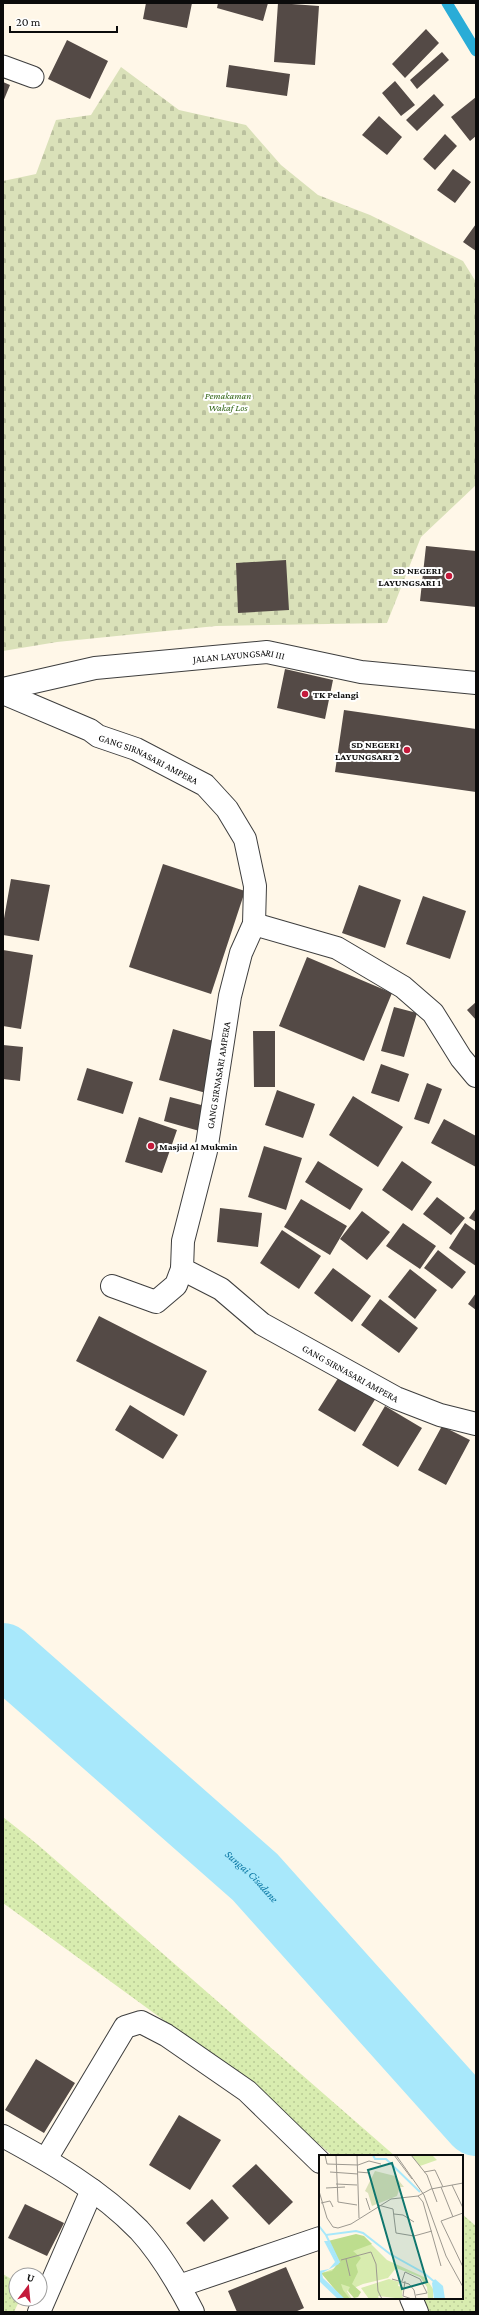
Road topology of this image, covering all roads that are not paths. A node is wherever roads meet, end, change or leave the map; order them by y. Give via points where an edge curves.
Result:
1 (3, 66) edge
2 (33, 77) dead end
3 (476, 683) edge
4 (3, 689) edge
5 (3, 693) edge
6 (254, 924) junction
7 (476, 1076) edge
8 (182, 1268) junction
9 (112, 1286) dead end
10 (476, 1424) edge
11 (3, 2136) edge
12 (46, 2159) junction
13 (319, 2161) edge
14 (92, 2190) junction
15 (319, 2238) edge
16 (179, 2286) junction
17 (411, 2299) edge
18 (39, 2312) edge
19 (193, 2312) edge
20 (417, 2312) edge

1 - 2 lane
3 - 4 street, JALAN LAYUNGSARI III via 360,672 267,652 95,668
5 - 6 street, GANG SIRNASARI AMPERA via 90,730 98,736 136,749 205,785 227,809 245,839 255,886
6 - 7 street via 337,948 403,987 433,1013 461,1058
6 - 8 street, GANG SIRNASARI AMPERA via 241,952 230,996 206,1151 183,1240
8 - 9 street via 176,1285 156,1302
8 - 10 street, GANG SIRNASARI AMPERA via 220,1289 262,1324 396,1398 440,1415
11 - 12 street
12 - 13 street via 125,2027 141,2022 166,2035 247,2091
12 - 14 street
14 - 16 street via 139,2230
14 - 18 street
15 - 16 street
16 - 19 street
17 - 20 street

